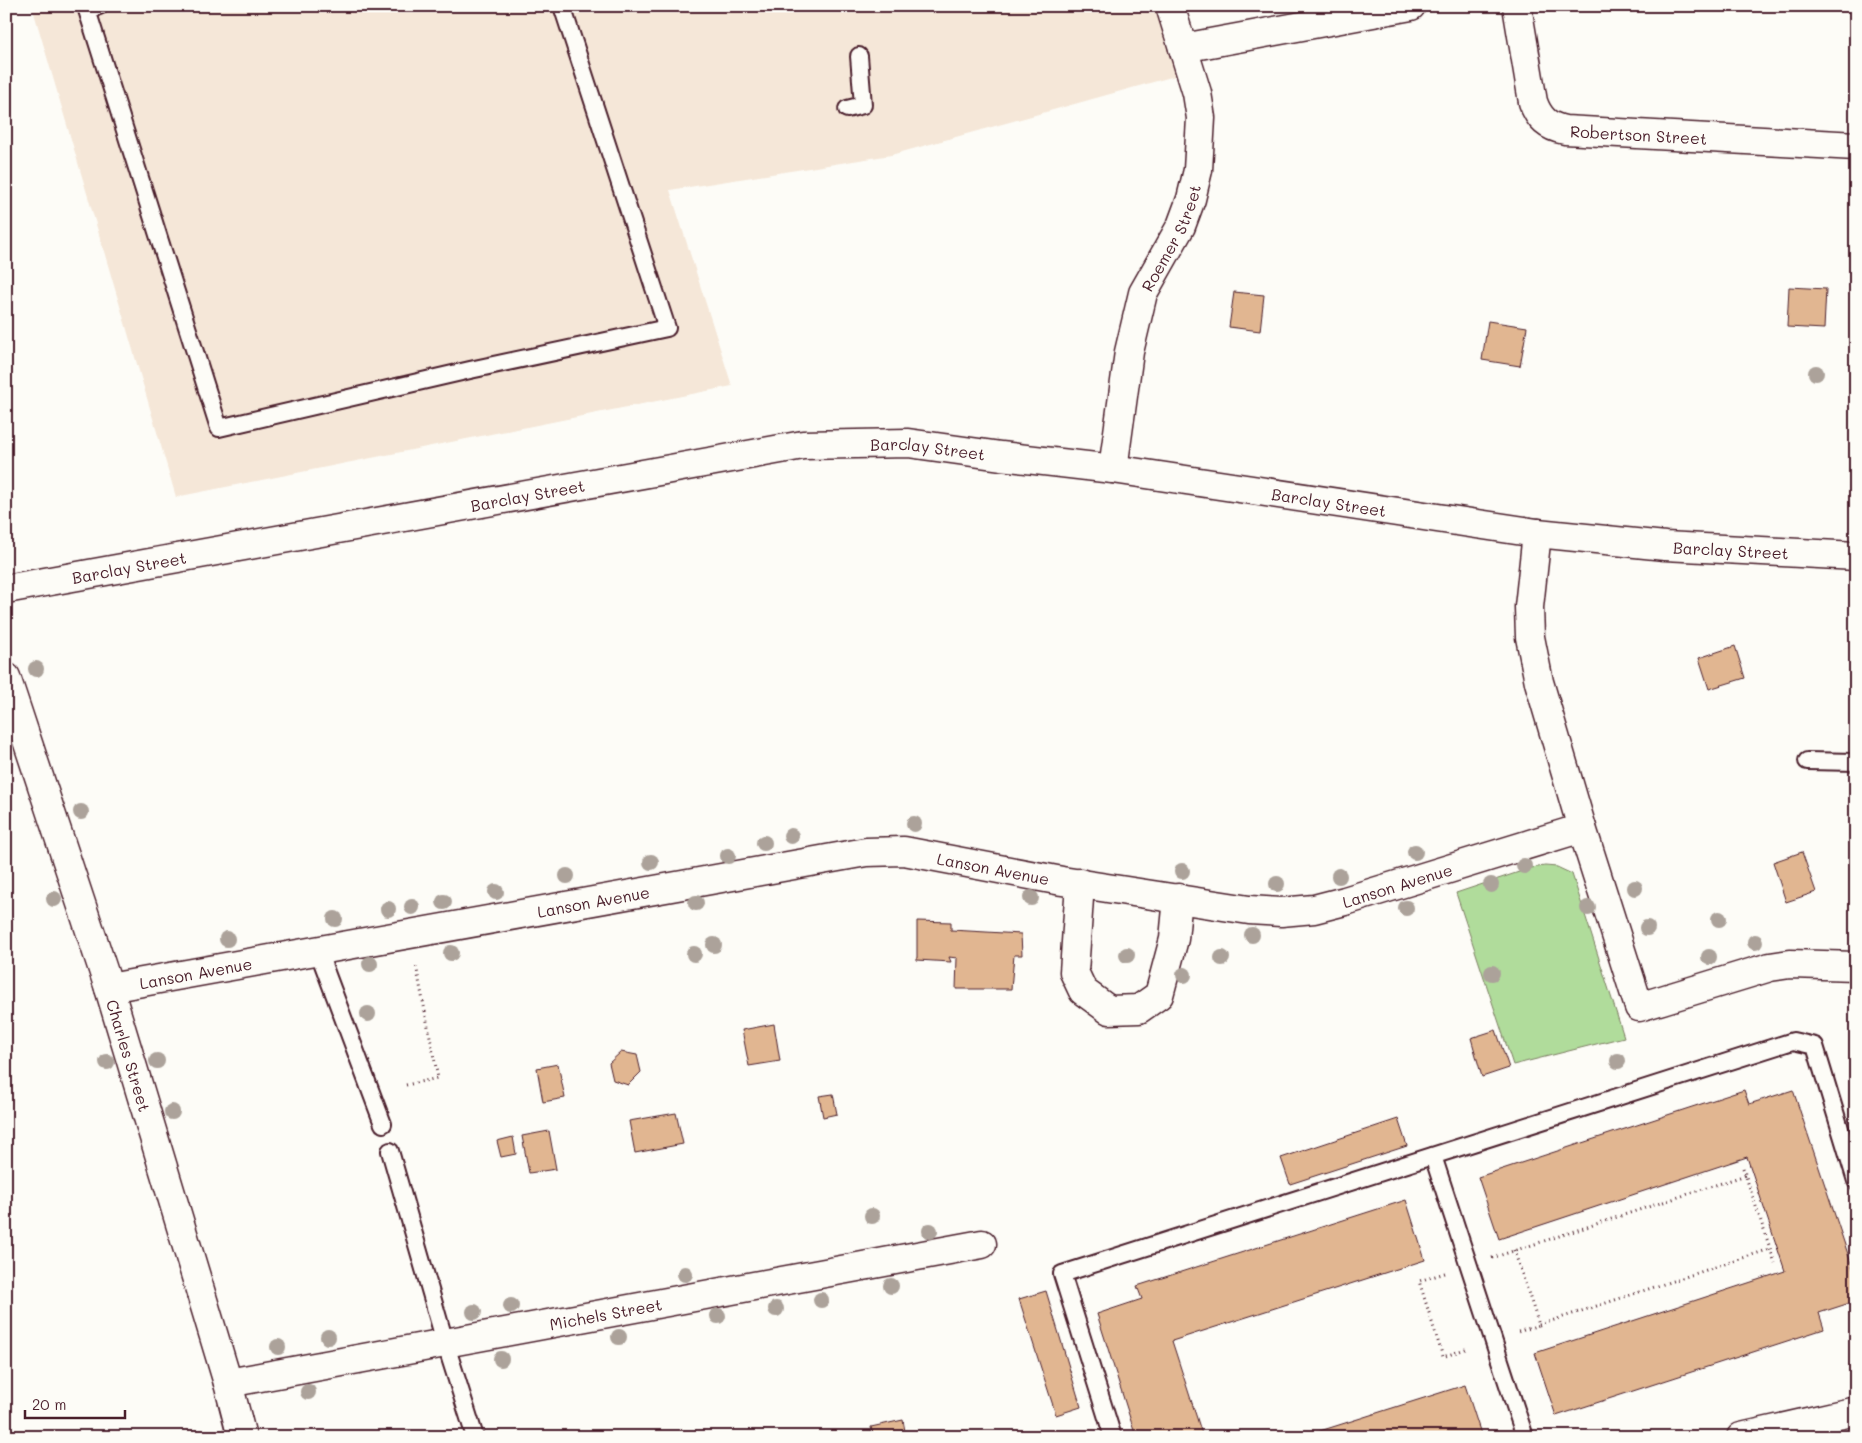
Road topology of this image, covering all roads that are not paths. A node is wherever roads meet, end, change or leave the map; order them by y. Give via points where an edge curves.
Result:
1 (99, 6) edge
2 (562, 6) edge
3 (1170, 6) edge
4 (1410, 6) edge
5 (1517, 6) edge
6 (1183, 48) junction
7 (859, 56) dead end
8 (847, 109) dead end
9 (1856, 146) edge
10 (1113, 469) junction
11 (1537, 533) junction
12 (1856, 556) edge
13 (6, 589) edge
14 (6, 677) edge
15 (1807, 761) dead end
16 (1856, 762) edge
17 (1582, 828) junction
18 (1080, 883) junction
19 (1178, 898) junction
20 (318, 951) junction
21 (1856, 966) edge
22 (109, 988) junction
23 (383, 1124) dead end
24 (390, 1151) dead end
25 (1433, 1156) junction
26 (1856, 1181) edge
27 (982, 1244) dead end
28 (445, 1342) junction
29 (228, 1383) junction
30 (1856, 1411) edge
31 (242, 1437) edge
32 (475, 1437) edge
33 (1113, 1437) edge
34 (1524, 1437) edge
35 (1741, 1437) edge

1 - 2 lane via 87,10 219,428 667,328
3 - 6 street, Roemer Street
4 - 6 street
5 - 9 street, Robertson Street via 1533,102 1544,122 1554,128
6 - 10 street, Roemer Street via 1201,118 1198,170 1182,226 1143,293 1129,352
7 - 8 lane via 863,105
10 - 11 street, Barclay Street
10 - 13 street, Barclay Street via 908,443 803,445
11 - 12 street, Barclay Street via 1665,546
11 - 17 street via 1529,607 1530,637 1539,682
14 - 22 street, Charles Street
15 - 16 lane
17 - 19 street, Lanson Avenue via 1314,909 1282,912 1249,910
17 - 21 street via 1639,1007 1770,967 1790,964
18 - 19 street, Lanson Avenue
18 - 19 street via 1074,972 1083,991 1109,1010 1139,1009 1159,995 1174,939
18 - 20 street, Lanson Avenue via 904,851 866,852
20 - 22 street, Lanson Avenue
20 - 23 lane
22 - 29 street, Charles Street
24 - 28 lane
25 - 26 lane via 1793,1041 1815,1046
25 - 33 lane via 1062,1274
25 - 34 lane
27 - 28 street, Michels Street
28 - 29 street, Michels Street
28 - 32 lane
29 - 31 street, Charles Street
30 - 35 street

